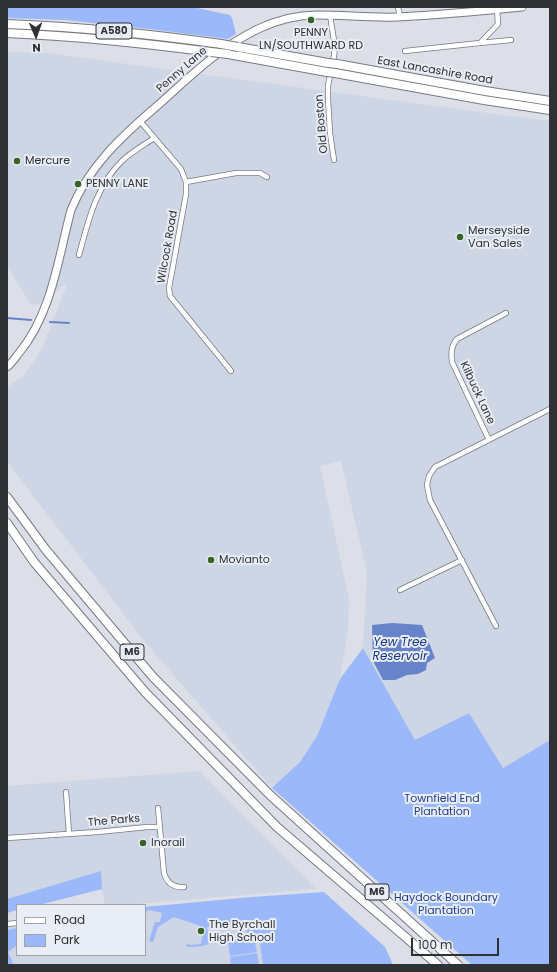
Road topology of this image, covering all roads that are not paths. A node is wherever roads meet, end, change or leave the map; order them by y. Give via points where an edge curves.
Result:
1 (398, 7) edge
2 (522, 7) edge
3 (497, 9) junction
4 (330, 16) junction
5 (400, 17) junction
6 (7, 24) edge
7 (7, 34) edge
8 (511, 40) dead end
9 (480, 43) junction
10 (405, 51) dead end
11 (550, 101) edge
12 (550, 110) edge
13 (140, 121) junction
14 (154, 138) junction
15 (334, 160) dead end
16 (267, 177) dead end
17 (186, 182) junction
18 (74, 245) dead end
19 (81, 247) junction
20 (79, 255) dead end
21 (506, 313) dead end
22 (7, 367) edge
23 (231, 371) dead end
24 (550, 408) edge
25 (489, 440) junction
26 (7, 497) edge
27 (7, 524) edge
28 (462, 560) junction
29 (400, 590) dead end
30 (496, 626) dead end
31 (66, 792) dead end
32 (158, 808) dead end
33 (160, 827) junction
34 (69, 834) junction
35 (7, 838) edge
36 (184, 887) dead end
37 (438, 965) edge
38 (458, 965) edge

1 - 5 street
2 - 3 main road, Penny Lane
3 - 5 main road, Penny Lane
3 - 9 street via 498,24
4 - 5 main road, Penny Lane
4 - 13 main road, Penny Lane via 305,16 259,28 212,58
4 - 15 street, Old Boston via 334,56 328,100
6 - 11 highway, East Lancashire Road / A580, bridge via 82,28 221,44
7 - 12 highway, East Lancashire Road / A580, bridge via 126,42 228,54
8 - 9 street
9 - 10 street
13 - 14 street
13 - 22 main road, Penny Lane via 101,159 81,189 71,210 49,298 25,346
14 - 17 street via 181,169
14 - 19 street via 122,161 110,174 93,207
16 - 17 street via 260,173 236,173
17 - 23 street, Wilcock Road via 169,288 170,296
18 - 19 street
19 - 20 street
21 - 25 street, Kilbuck Lane via 457,339 452,346 452,362
24 - 25 street, Kilbuck Lane
25 - 28 street, Kilbuck Lane via 435,467 428,476 430,500
26 - 38 highway, M6 via 46,550 153,677 270,795
27 - 37 highway, M6 via 34,562 145,692 278,826
28 - 29 street
28 - 30 street, Kilbuck Lane
31 - 34 street
32 - 33 street
33 - 34 street, The Parks
33 - 36 street via 165,876 173,886
34 - 35 street, The Parks

